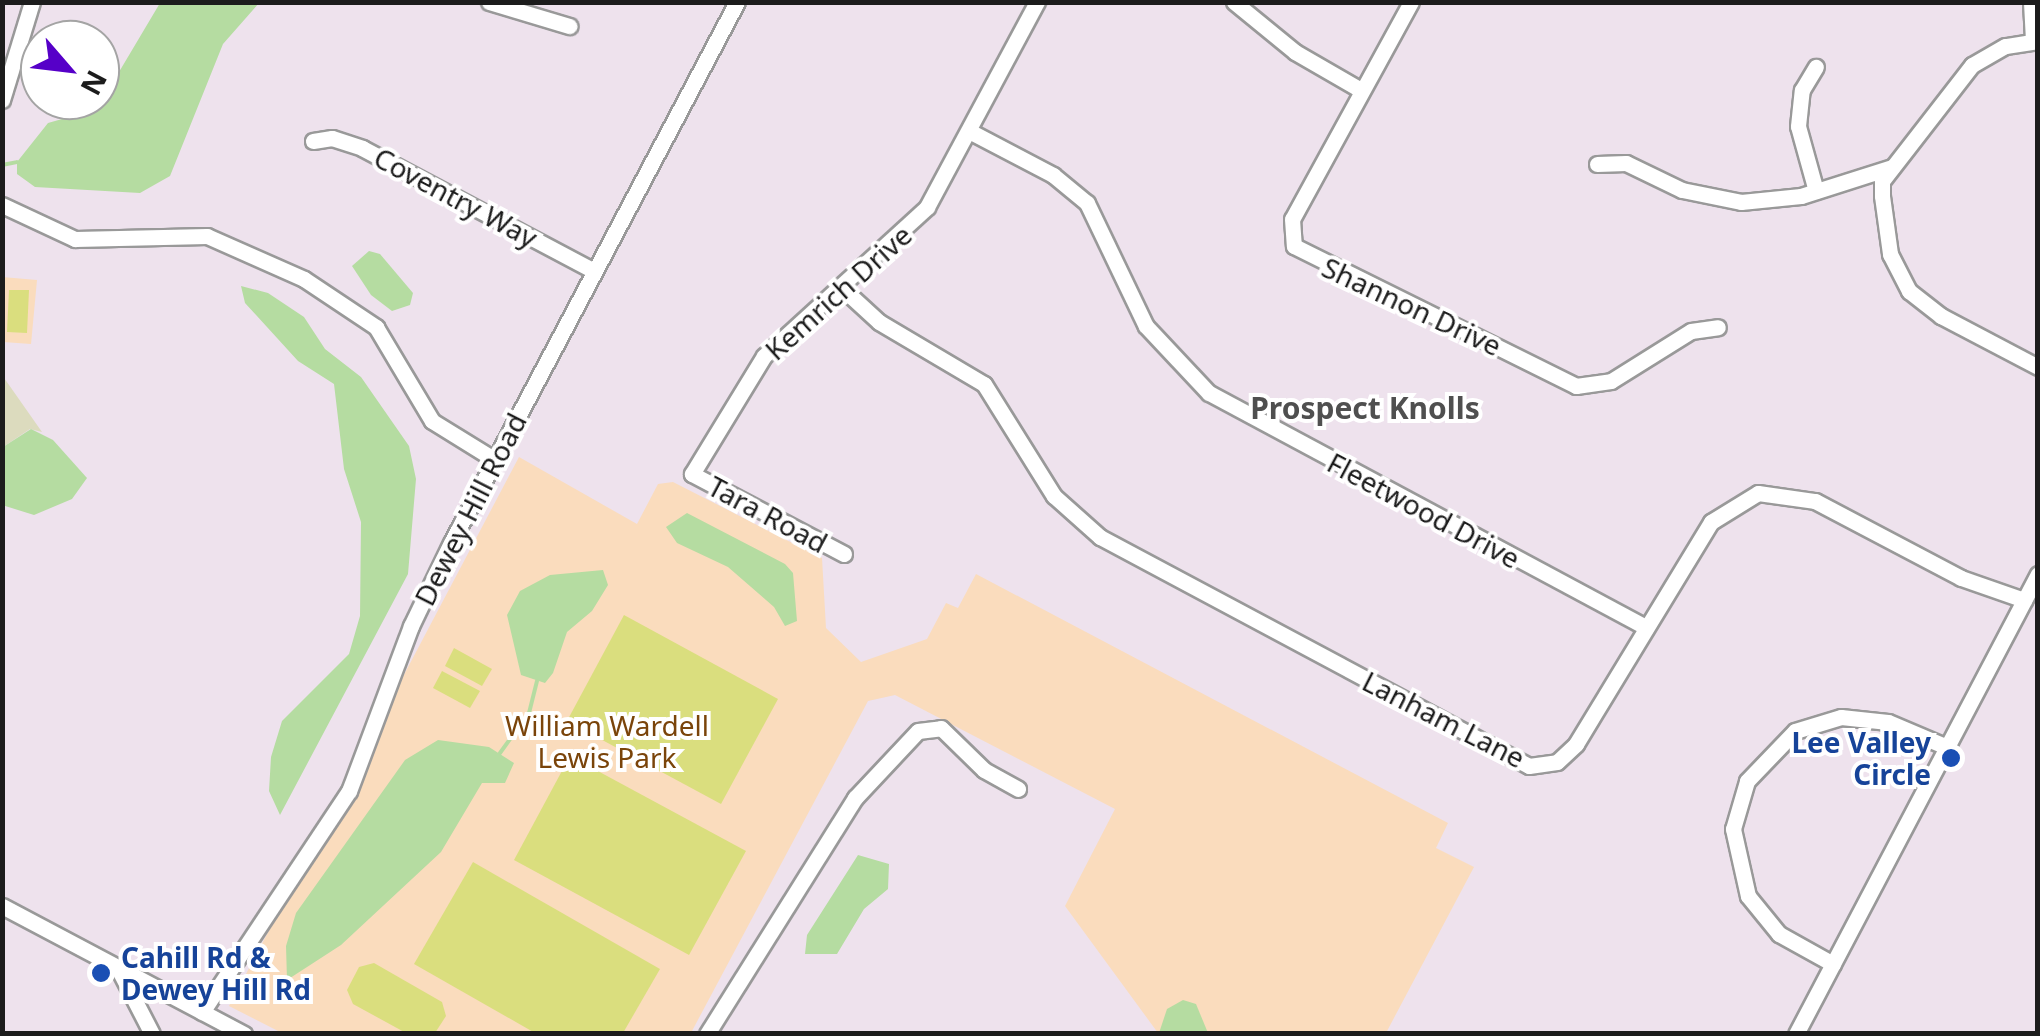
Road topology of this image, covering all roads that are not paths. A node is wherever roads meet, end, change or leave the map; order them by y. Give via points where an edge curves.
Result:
1 (32, 2) edge
2 (488, 2) edge
3 (737, 2) edge
4 (1037, 2) edge
5 (1234, 2) edge
6 (1411, 2) edge
7 (2032, 2) edge
8 (569, 26) dead end
9 (2035, 41) edge
10 (1816, 67) dead end
11 (1359, 89) junction
12 (2, 100) edge
13 (970, 132) junction
14 (313, 141) dead end
15 (1598, 164) dead end
16 (1892, 167) junction
17 (1816, 191) junction
18 (2, 205) edge
19 (594, 271) junction
20 (842, 288) junction
21 (1718, 327) dead end
22 (2038, 367) edge
23 (494, 460) junction
24 (692, 474) joint
25 (844, 554) dead end
26 (2038, 574) edge
27 (2024, 600) junction
28 (1646, 627) junction
29 (1947, 747) junction
30 (1018, 789) dead end
31 (2, 906) edge
32 (113, 964) junction
33 (1834, 964) junction
34 (202, 1012) junction
35 (152, 1034) edge
36 (244, 1034) edge
37 (707, 1034) edge
38 (1796, 1034) edge

1 - 12 street
2 - 8 street
3 - 19 street, Dewey Hill Road
4 - 13 street, Kemrich Drive
5 - 11 street via 1295,52
6 - 11 street
7 - 9 street
9 - 16 street via 2005,46 1972,65
10 - 17 street via 1802,90 1798,126
11 - 21 street, Shannon Drive via 1292,218 1289,237 1300,252 1576,386 1611,380 1691,331
13 - 20 street, Kemrich Drive via 908,231
13 - 28 street, Fleetwood Drive via 1053,175 1087,202 1146,326 1208,394
14 - 19 street, Coventry Way via 332,138 362,148
15 - 17 street via 1626,164 1682,190 1741,202
16 - 17 street
16 - 22 street via 1882,180 1883,212 1890,254 1909,291 1940,316
18 - 23 street via 75,239 207,236 304,279 376,327 432,420
19 - 23 street, Dewey Hill Road
20 - 24 street, Kemrich Drive via 764,356
20 - 28 street, Lanham Lane via 879,322 984,384 1054,496 1100,537 1520,762 1542,765 1568,754
23 - 34 street, Dewey Hill Road via 410,626 349,791
24 - 25 street, Tara Road
26 - 27 street
27 - 28 street, Lanham Lane via 1947,571 1815,501 1777,491 1742,500 1711,522
27 - 29 street
29 - 33 street
29 - 33 street via 1888,722 1841,717 1795,731 1747,782 1733,829 1748,896 1779,934
30 - 37 street via 984,770 941,728 918,731 855,798
31 - 32 street
32 - 34 street
32 - 35 street via 140,1001
33 - 38 street
34 - 36 street

